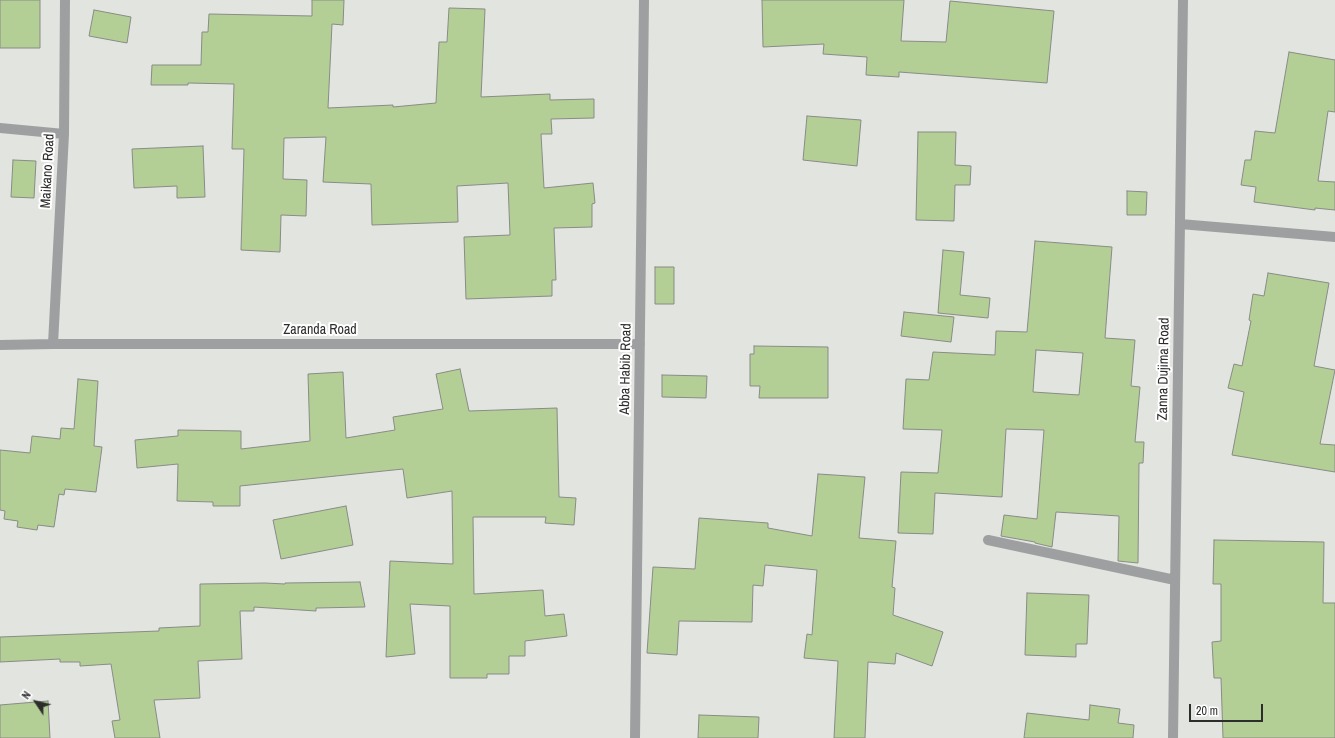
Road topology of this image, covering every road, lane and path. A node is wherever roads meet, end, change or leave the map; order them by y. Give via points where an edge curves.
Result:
1 (65, 0) edge
2 (644, 0) edge
3 (1183, 0) edge
4 (0, 128) edge
5 (64, 134) junction
6 (1180, 224) junction
7 (1335, 237) edge
8 (52, 344) junction
9 (640, 344) junction
10 (0, 346) edge
11 (988, 540) dead end
12 (1175, 580) junction
13 (636, 738) edge
14 (1173, 738) edge

1 - 5 street, Maikano Road
2 - 9 street, Abba Habib Road
3 - 6 street, Zanna Dujima Road
4 - 5 street
5 - 8 street, Maikano Road
6 - 7 street
6 - 12 street, Zanna Dujima Road
8 - 9 street, Zaranda Road
8 - 10 street, Zaranda Road
9 - 13 street, Abba Habib Road
11 - 12 street
12 - 14 street, Zanna Dujima Road

